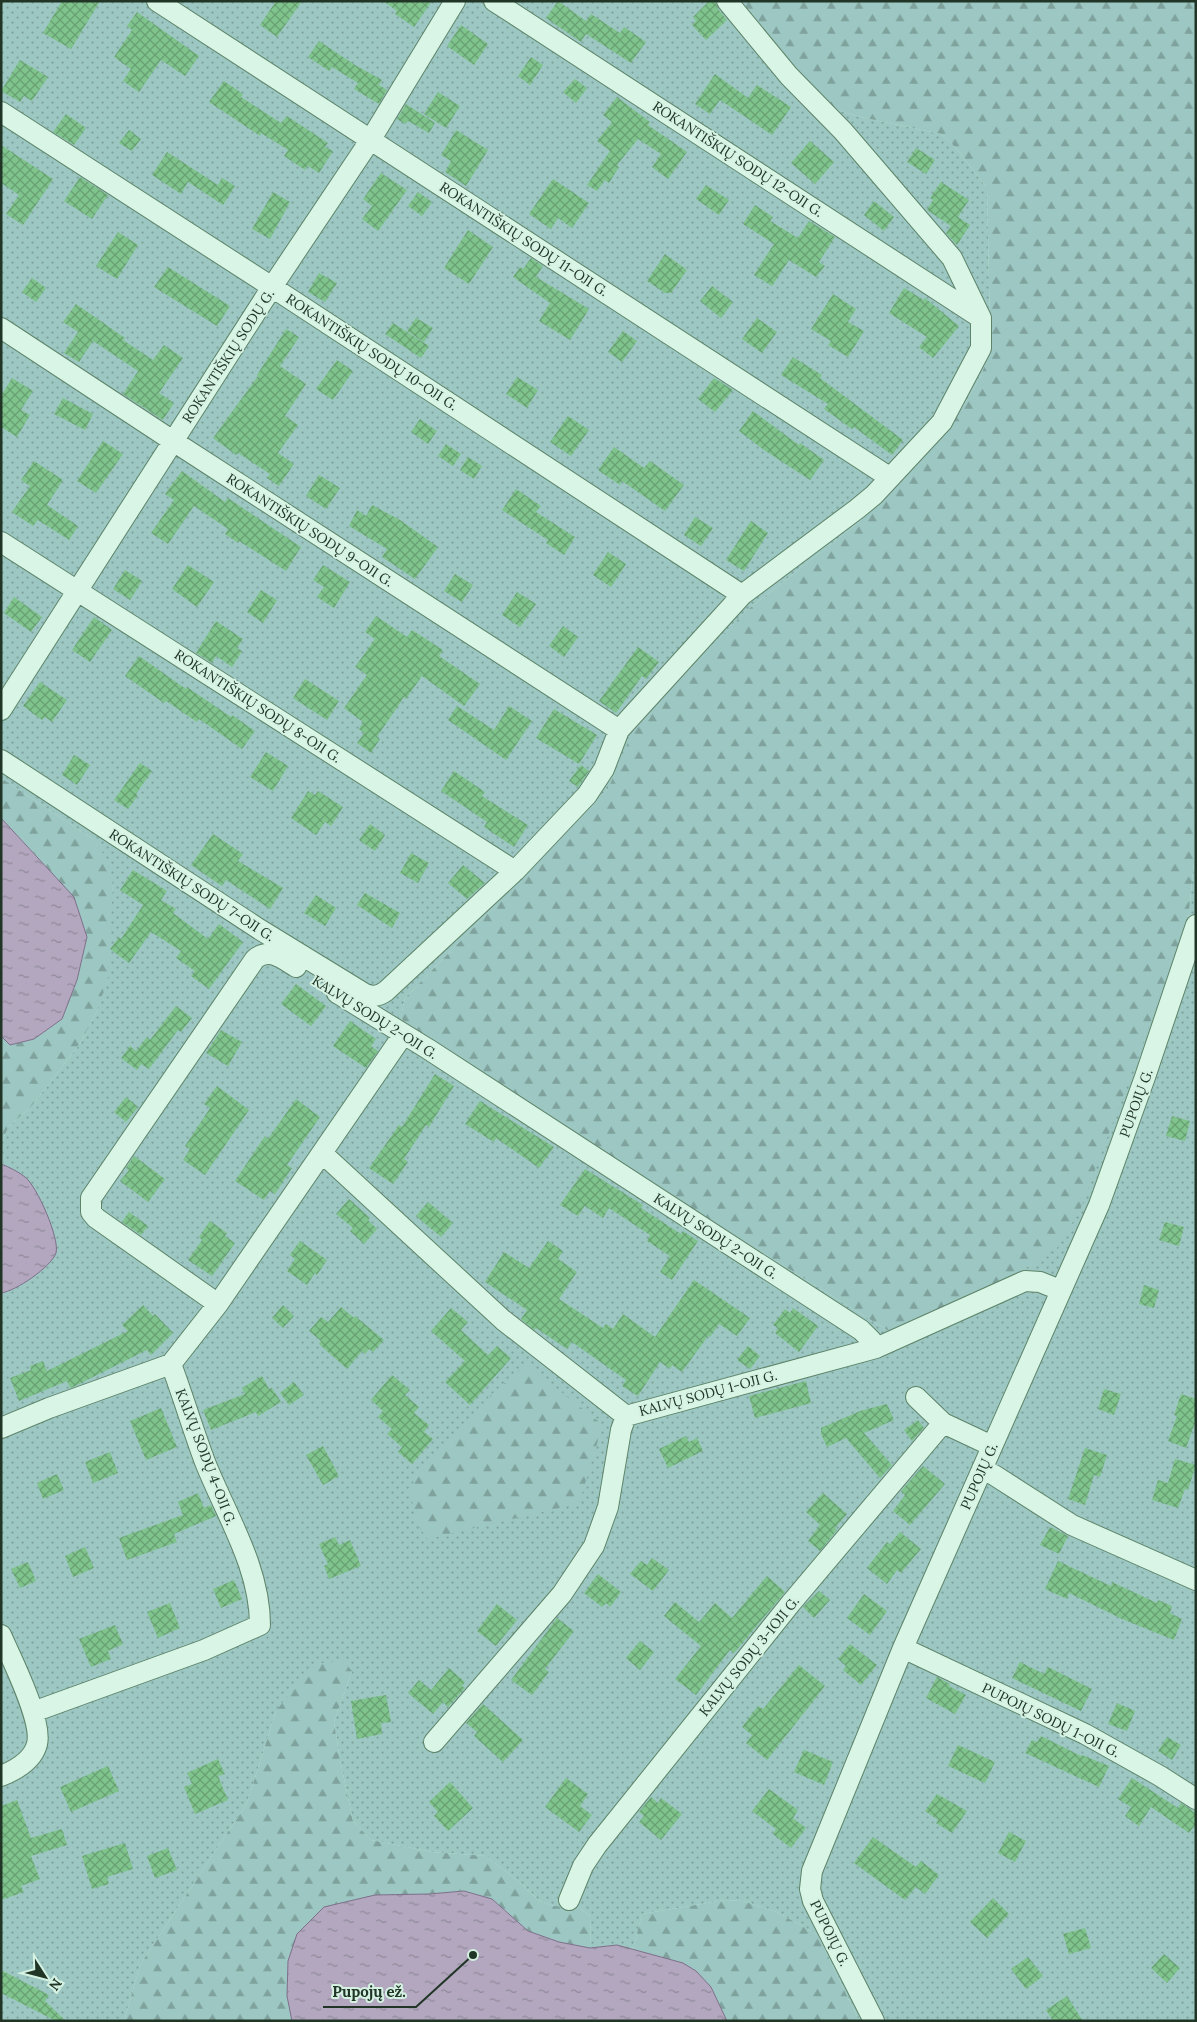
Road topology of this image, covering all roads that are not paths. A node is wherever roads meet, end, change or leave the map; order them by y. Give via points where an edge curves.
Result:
1 (157, 1) edge
2 (455, 1) edge
3 (494, 1) edge
4 (727, 1) edge
5 (1, 112) edge
6 (371, 139) junction
7 (272, 287) junction
8 (981, 318) junction
9 (1, 328) edge
10 (173, 441) junction
11 (889, 477) junction
12 (1, 542) edge
13 (79, 591) junction
14 (742, 595) junction
15 (1, 710) edge
16 (619, 730) junction
17 (1, 760) edge
18 (514, 871) junction
19 (1196, 925) edge
20 (403, 1035) junction
21 (322, 1153) junction
22 (1060, 1290) junction
23 (218, 1304) junction
24 (876, 1348) junction
25 (171, 1364) junction
26 (916, 1397) dead end
27 (626, 1416) junction
28 (944, 1423) junction
29 (1, 1428) edge
30 (992, 1446) junction
31 (982, 1469) junction
32 (1196, 1580) edge
33 (1, 1635) edge
34 (903, 1648) junction
35 (33, 1712) junction
36 (434, 1742) dead end
37 (1, 1776) edge
38 (1196, 1799) edge
39 (569, 1900) dead end
40 (874, 2021) edge

1 - 6 street, ROKANTIŠKIŲ SODŲ 11-OJI G.
2 - 6 street, ROKANTIŠKIŲ SODŲ G.
3 - 8 street, ROKANTIŠKIŲ SODŲ 12-OJI G.
4 - 8 street via 789,76 843,131 952,258
5 - 7 street, ROKANTIŠKIŲ SODŲ 10-OJI G.
6 - 7 street, ROKANTIŠKIŲ SODŲ G.
6 - 11 street, ROKANTIŠKIŲ SODŲ 11-OJI G.
7 - 10 street, ROKANTIŠKIŲ SODŲ G.
7 - 14 street, ROKANTIŠKIŲ SODŲ 10-OJI G.
8 - 11 street via 981,348 942,422
9 - 10 street, ROKANTIŠKIŲ SODŲ 9-OJI G.
10 - 13 street, ROKANTIŠKIŲ SODŲ G.
10 - 16 street, ROKANTIŠKIŲ SODŲ 9-OJI G.
11 - 14 street via 857,509
12 - 13 street, ROKANTIŠKIŲ SODŲ 8-OJI G.
13 - 15 street, ROKANTIŠKIŲ SODŲ G.
13 - 18 street, ROKANTIŠKIŲ SODŲ 8-OJI G.
14 - 16 street
16 - 18 street via 596,783
17 - 18 street, ROKANTIŠKIŲ SODŲ 7-OJI G. via 259,929 372,997 386,992
19 - 22 street, PUPOJŲ G. via 1099,1205
20 - 21 street
20 - 23 street, KALVŲ SODŲ 2-OJI G. via 275,955 264,953 255,959 91,1198 91,1212 96,1218
20 - 24 street, KALVŲ SODŲ 2-OJI G. via 861,1330
21 - 23 street
21 - 27 street via 503,1320
22 - 24 street, KALVŲ SODŲ 1-OJI G. via 1040,1282 1025,1281
22 - 30 street, PUPOJŲ G.
23 - 25 street
24 - 27 street, KALVŲ SODŲ 1-OJI G.
25 - 29 street
25 - 35 street, KALVŲ SODŲ 4-OJI G. via 205,1462 250,1568 260,1604 260,1625 204,1650
26 - 28 street
27 - 36 street, KALVŲ SODŲ 1-OJI G. via 608,1507 594,1546 562,1594
28 - 30 street
28 - 39 street, KALVŲ SODŲ 3-IOJI G. via 791,1603 597,1845 583,1866
30 - 31 street, PUPOJŲ G.
31 - 32 street via 1072,1525
31 - 34 street, PUPOJŲ G.
33 - 35 street
34 - 38 street, PUPOJŲ SODŲ 1-OJI G. via 1085,1734
34 - 40 street, PUPOJŲ G. via 812,1871 810,1888 822,1920
35 - 37 street via 38,1727 37,1744 26,1762

